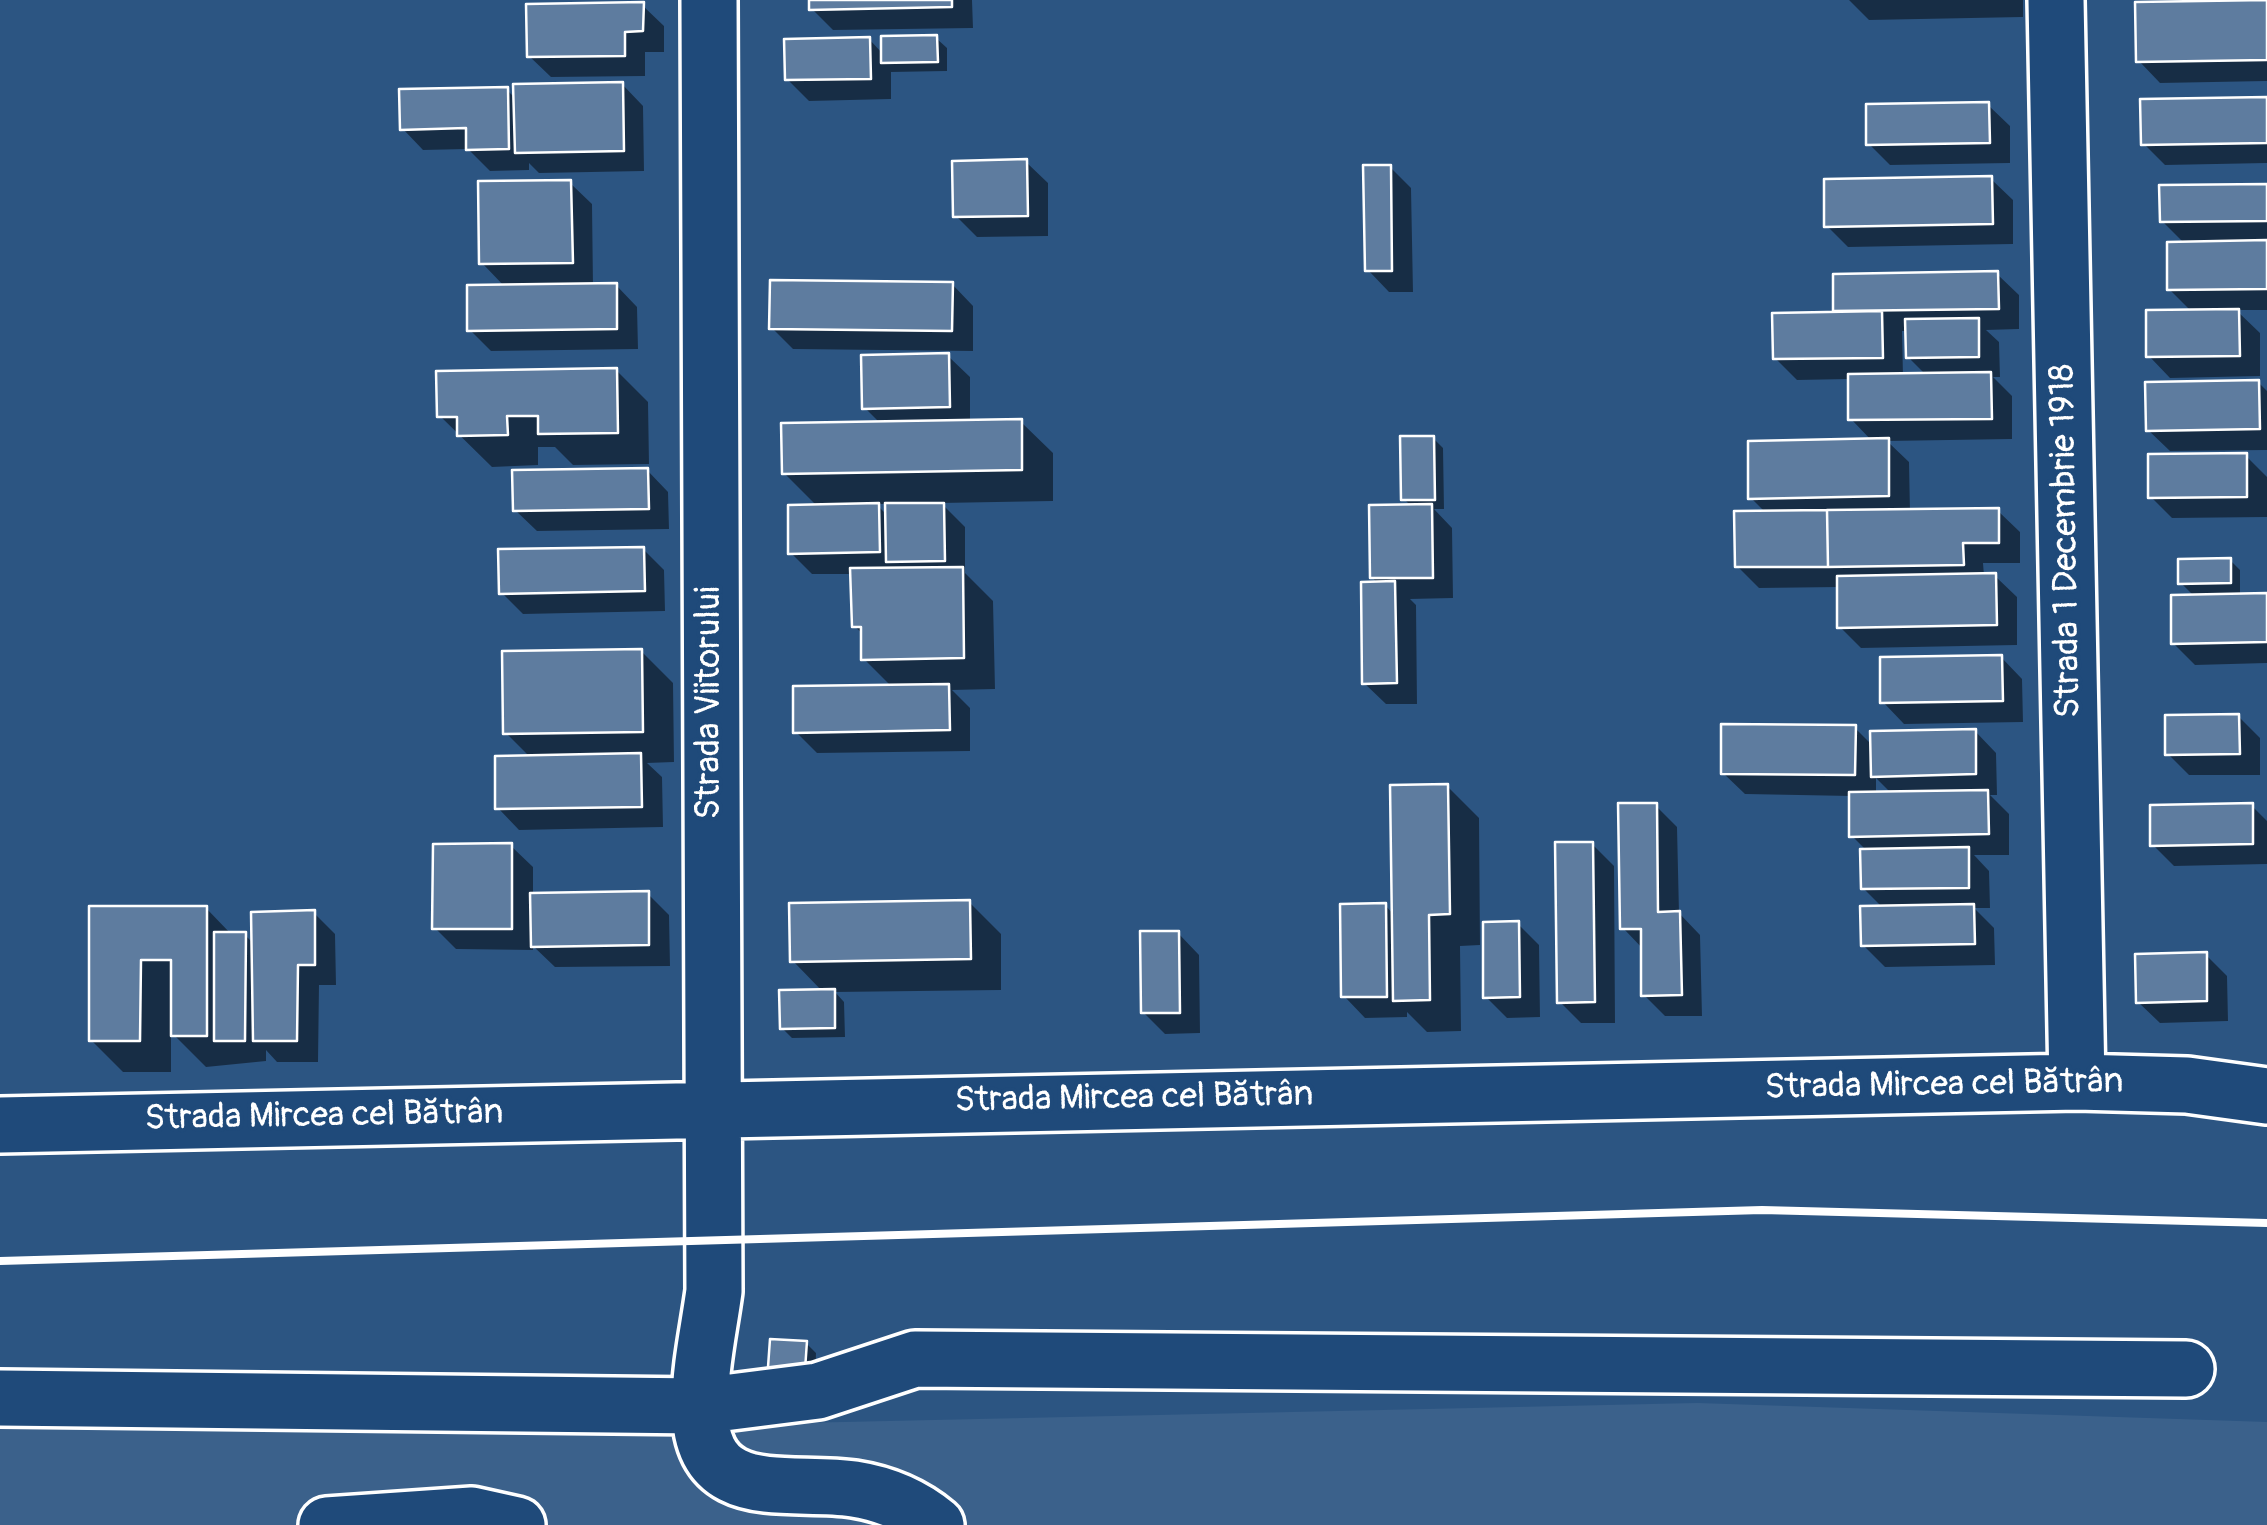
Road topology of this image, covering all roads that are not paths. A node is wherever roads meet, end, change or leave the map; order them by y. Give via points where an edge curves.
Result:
1 (709, 0) edge
2 (2056, 0) edge
3 (2077, 1082) junction
4 (2267, 1096) edge
5 (710, 1108) junction
6 (0, 1125) edge
7 (2186, 1370) dead end
8 (0, 1398) edge
9 (700, 1406) junction
10 (327, 1525) edge
11 (517, 1525) edge
12 (936, 1525) edge

1 - 5 street, Strada Viitorului
2 - 3 street, Strada 1 Decembrie 1918
3 - 4 street, Strada Mircea cel Bătrân via 2187,1085
3 - 5 street, Strada Mircea cel Bătrân
5 - 6 street, Strada Mircea cel Bătrân
5 - 9 street, Strada Viitorului via 714,1290
7 - 9 street via 915,1359 818,1390
8 - 9 street
9 - 12 street via 714,1461 738,1479 768,1487 853,1489 913,1505
10 - 11 street via 472,1514

